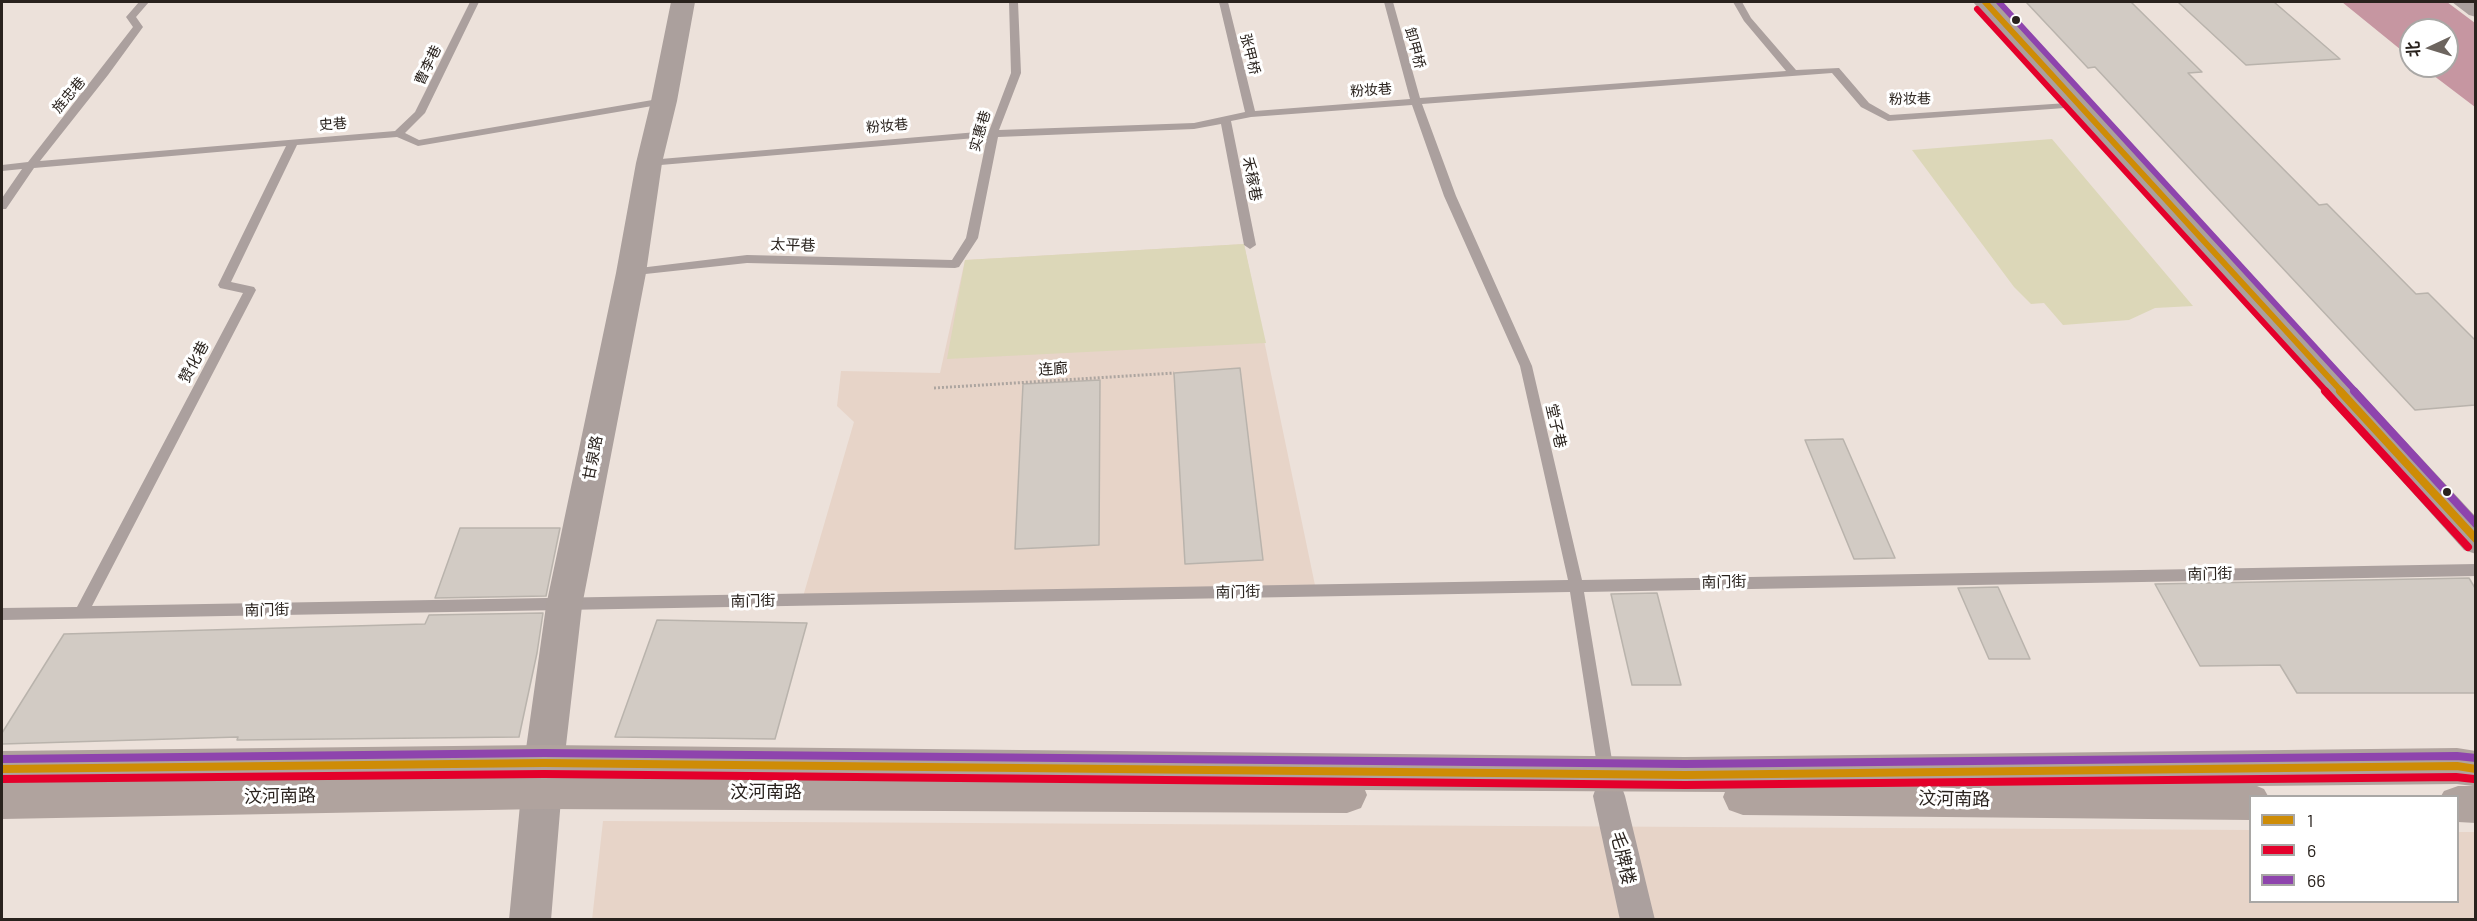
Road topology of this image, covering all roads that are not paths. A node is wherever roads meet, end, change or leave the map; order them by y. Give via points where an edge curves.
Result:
1 (144, 2) edge
2 (474, 2) edge
3 (683, 2) edge
4 (1013, 2) edge
5 (1223, 2) edge
6 (1388, 2) edge
7 (1738, 2) edge
8 (1985, 2) edge
9 (2004, 2) edge
10 (2462, 2) edge
11 (2475, 11) edge
12 (1793, 73) junction
13 (664, 101) junction
14 (1416, 102) junction
15 (2078, 104) junction
16 (1251, 114) junction
17 (1225, 119) junction
18 (993, 133) junction
19 (398, 134) junction
20 (293, 142) junction
21 (649, 163) junction
22 (28, 167) junction
23 (2, 168) edge
24 (2, 206) edge
25 (1250, 245) dead end
26 (955, 264) joint
27 (631, 273) junction
28 (2475, 516) edge
29 (2475, 540) edge
30 (2475, 570) edge
31 (1576, 585) junction
32 (564, 606) junction
33 (81, 613) junction
34 (2, 614) edge
35 (2, 769) edge
36 (2475, 769) edge
37 (543, 777) junction
38 (1607, 785) junction
39 (2, 801) edge
40 (2249, 802) edge
41 (2459, 804) edge
42 (2475, 805) edge
43 (530, 920) edge
44 (1638, 920) edge

1 - 22 lane, 旌忠巷 via 131,17 138,27 110,70
2 - 19 lane, 曹李巷 via 420,113
3 - 13 main road, 甘泉路
4 - 18 lane, 实惠巷 via 1016,73
5 - 16 lane, 张甲桥
6 - 14 lane, 卸甲桥
7 - 12 lane via 1747,19
8 - 15 main road
9 - 28 main road
10 - 11 street
12 - 14 lane, 粉妆巷
12 - 15 lane, 粉妆巷 via 1835,70 1865,105 1888,118
13 - 19 lane, 史巷 via 418,142
13 - 21 main road, 甘泉路
14 - 16 lane, 粉妆巷
14 - 31 lane, 堂子巷 via 1450,196 1526,366
15 - 29 main road
16 - 17 lane, 粉妆巷
17 - 18 lane, 粉妆巷 via 1194,126
17 - 25 lane, 禾稼巷
18 - 21 lane, 粉妆巷
18 - 26 lane, 实惠巷 via 972,238
19 - 20 lane, 史巷
20 - 22 lane, 史巷
20 - 33 lane, 赞化巷 via 224,285 250,290
21 - 27 main road, 甘泉路
22 - 23 lane, 史巷
22 - 24 lane, 旌忠巷
26 - 27 lane, 太平巷 via 747,259
27 - 32 main road, 甘泉路
30 - 31 lane, 南门街
31 - 32 lane, 南门街
31 - 38 lane, 堂子巷
32 - 33 lane, 南门街
32 - 37 main road, 甘泉路
33 - 34 lane, 南门街
35 - 37 main road, 汶河南路
36 - 38 main road, 汶河南路 via 2457,766
37 - 38 main road, 汶河南路
37 - 39 main road, 汶河南路
37 - 43 main road, 甘泉路
38 - 40 main road, 汶河南路
38 - 44 street, 毛牌楼
41 - 42 main road

